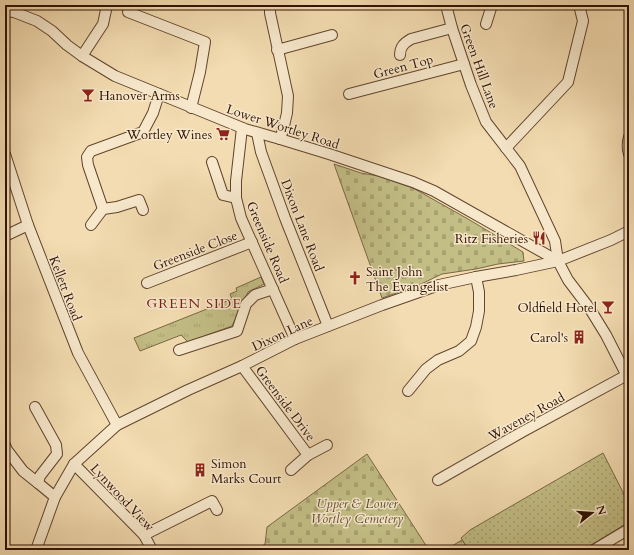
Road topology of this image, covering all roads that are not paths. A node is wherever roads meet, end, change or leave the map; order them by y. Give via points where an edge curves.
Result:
1 (106, 5) edge
2 (270, 5) edge
3 (446, 5) edge
4 (493, 5) edge
5 (579, 5) edge
6 (5, 11) edge
7 (128, 12) dead end
8 (486, 24) dead end
9 (452, 28) junction
10 (332, 35) dead end
11 (278, 50) junction
12 (400, 55) dead end
13 (82, 56) junction
14 (464, 64) junction
15 (159, 94) junction
16 (349, 94) dead end
17 (191, 108) junction
18 (242, 128) junction
19 (257, 133) junction
20 (629, 137) edge
21 (280, 139) junction
22 (506, 148) junction
23 (5, 154) edge
24 (629, 154) edge
25 (212, 162) dead end
26 (236, 198) junction
27 (103, 208) junction
28 (143, 210) dead end
29 (28, 225) junction
30 (91, 225) dead end
31 (629, 231) edge
32 (5, 236) edge
33 (252, 242) junction
34 (558, 261) junction
35 (476, 277) junction
36 (147, 283) dead end
37 (273, 289) junction
38 (328, 326) junction
39 (295, 339) junction
40 (180, 350) dead end
41 (625, 360) edge
42 (242, 366) junction
43 (628, 377) edge
44 (408, 391) dead end
45 (35, 407) dead end
46 (117, 425) junction
47 (5, 445) edge
48 (327, 445) dead end
49 (308, 455) junction
50 (74, 464) junction
51 (291, 470) dead end
52 (438, 480) dead end
53 (38, 483) junction
54 (55, 497) junction
55 (216, 510) dead end
56 (629, 529) edge
57 (144, 535) junction
58 (36, 550) edge
59 (152, 550) edge
60 (594, 550) edge

1 - 13 street via 103,24
2 - 11 street
3 - 9 street, Green Hill Lane
4 - 8 street
5 - 22 street via 583,21 568,82
6 - 13 street, Lower Wortley Road via 37,21
7 - 17 street via 205,42
9 - 12 street via 406,42 402,45
9 - 14 street, Green Hill Lane
10 - 11 street
11 - 21 street via 288,96 287,113
13 - 15 street, Lower Wortley Road via 115,76
14 - 16 street, Green Top
14 - 22 street, Green Hill Lane via 486,122
15 - 17 street, Lower Wortley Road
15 - 27 street via 143,132 91,151 87,157
17 - 18 street, Lower Wortley Road
18 - 19 street, Lower Wortley Road
18 - 26 street, Greenside Road
19 - 21 street, Lower Wortley Road
19 - 38 street, Dixon Lane Road via 261,152 284,216
20 - 24 street
21 - 34 street, Lower Wortley Road via 434,191
22 - 34 street, Green Hill Lane via 520,166 555,241
23 - 29 street, Kellett Road
25 - 26 street via 224,195
26 - 33 street, Greenside Road via 241,218
27 - 28 street via 117,207 139,200
27 - 30 street
29 - 32 street
29 - 46 street, Kellett Road via 78,353
31 - 34 street, Dixon Lane
33 - 36 street, Greenside Close
33 - 37 street, Greenside Road
34 - 35 street, Dixon Lane
34 - 41 street via 568,280
35 - 38 street, Dixon Lane via 382,305
35 - 44 street via 479,311 471,341 459,351 438,360 426,369
37 - 39 street, Greenside Road
37 - 40 street via 255,295 246,304 237,331
38 - 39 street, Dixon Lane
39 - 42 street, Dixon Lane
41 - 43 street
42 - 46 street, Dixon Lane
42 - 49 street, Greenside Drive
43 - 52 street, Waveney Road via 522,432
45 - 53 street via 56,444 57,454 40,476
46 - 50 street, Dixon Lane
47 - 53 street via 23,471
48 - 49 street, Greenside Drive
49 - 51 street, Greenside Drive
50 - 54 street, Dixon Lane
50 - 57 street, Lynwood View
53 - 54 street
54 - 58 street, Dixon Lane
55 - 57 street via 212,502
56 - 60 street
57 - 59 street, Lynwood View

